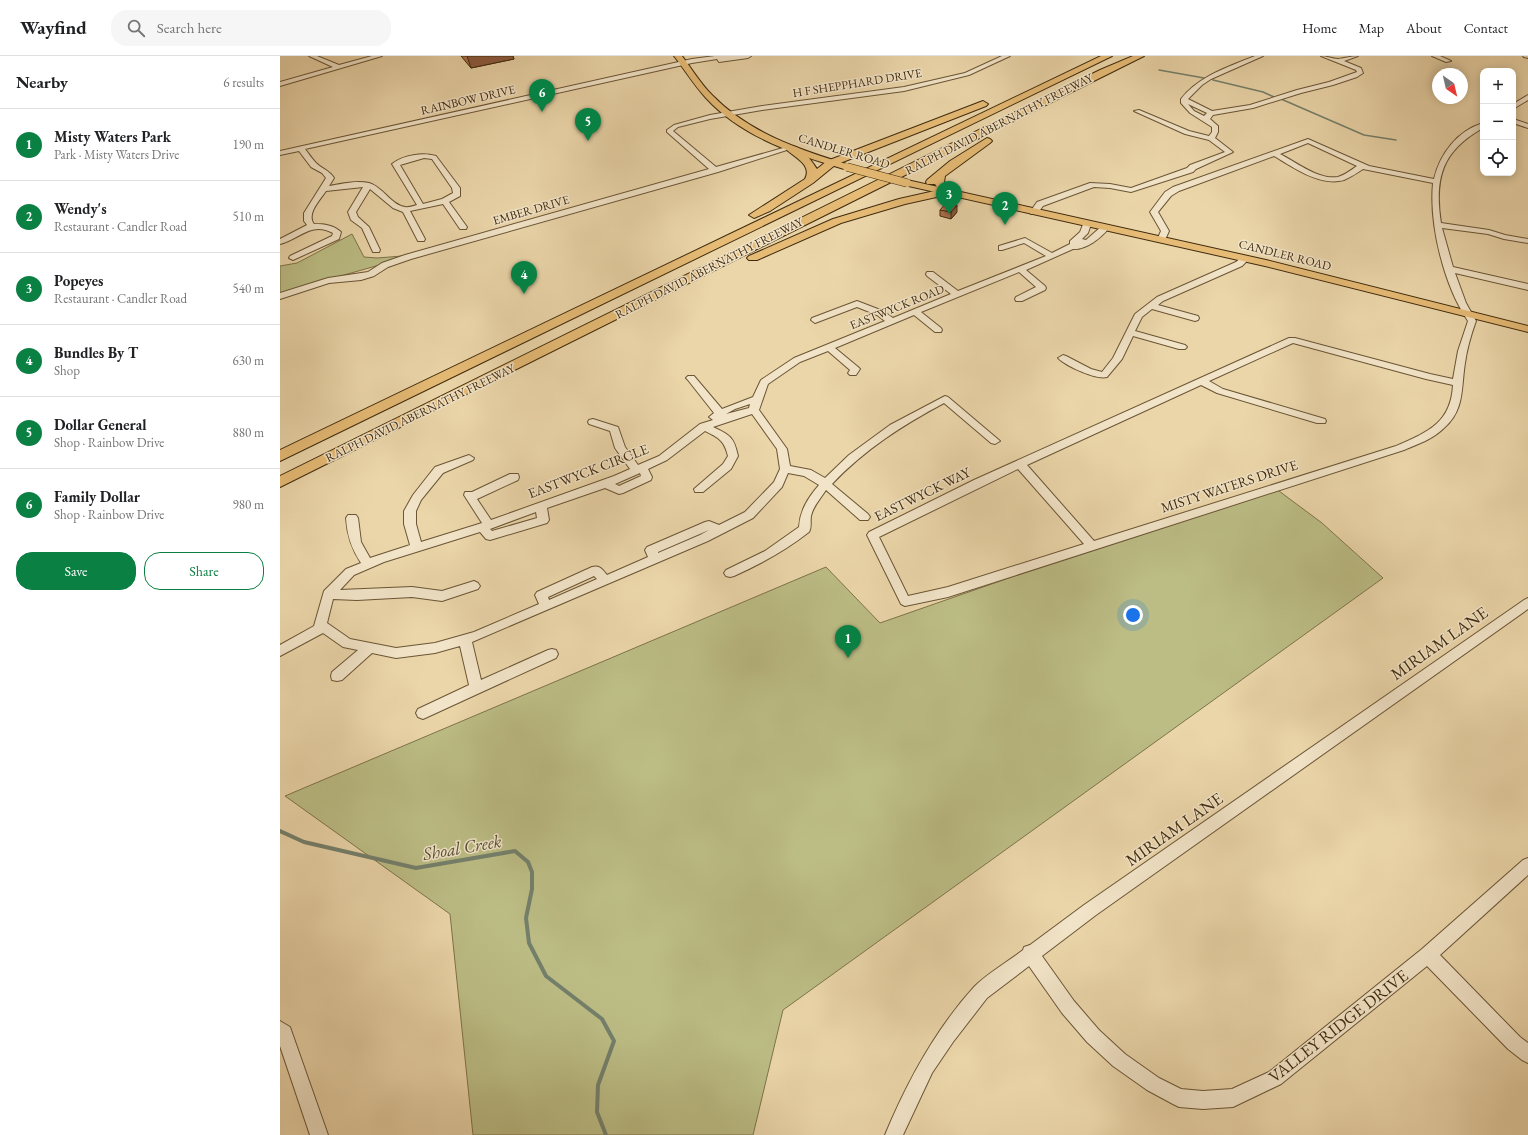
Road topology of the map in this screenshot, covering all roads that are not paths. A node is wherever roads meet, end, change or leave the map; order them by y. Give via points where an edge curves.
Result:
1 (312, 56) edge
2 (379, 56) edge
3 (678, 56) edge
4 (727, 56) edge
5 (748, 56) edge
6 (1007, 56) edge
7 (1107, 56) edge
8 (1140, 56) edge
9 (1148, 56) edge
10 (1260, 56) edge
11 (1324, 56) edge
12 (1355, 56) edge
13 (1435, 56) edge
14 (1448, 61) dead end
15 (1338, 62) junction
16 (684, 63) junction
17 (338, 67) junction
18 (280, 84) edge
19 (1007, 95) dead end
20 (1528, 97) edge
21 (1184, 98) junction
22 (993, 100) dead end
23 (1516, 105) edge
24 (1138, 111) dead end
25 (1211, 113) junction
26 (730, 114) junction
27 (1207, 120) junction
28 (1516, 122) edge
29 (1528, 126) edge
30 (1480, 127) edge
31 (1211, 138) junction
32 (302, 148) junction
33 (790, 148) junction
34 (280, 153) edge
35 (1274, 153) junction
36 (831, 163) junction
37 (1362, 166) junction
38 (715, 170) junction
39 (940, 175) junction
40 (809, 180) junction
41 (1437, 182) junction
42 (368, 186) junction
43 (925, 187) junction
44 (324, 188) junction
45 (946, 192) junction
46 (911, 198) junction
47 (445, 201) junction
48 (421, 206) junction
49 (406, 210) junction
50 (1034, 212) junction
51 (1088, 224) junction
52 (1437, 225) junction
53 (312, 226) junction
54 (463, 227) dead end
55 (1105, 228) junction
56 (421, 239) dead end
57 (1161, 240) junction
58 (1528, 240) edge
59 (1083, 241) junction
60 (280, 242) edge
61 (1002, 248) dead end
62 (376, 250) dead end
63 (1052, 256) junction
64 (293, 258) dead end
65 (1246, 258) junction
66 (1450, 268) junction
67 (1020, 269) junction
68 (930, 274) dead end
69 (1528, 287) edge
70 (958, 295) junction
71 (280, 296) edge
72 (1019, 299) dead end
73 (1151, 306) junction
74 (915, 312) junction
75 (1466, 313) junction
76 (1195, 318) dead end
77 (815, 320) dead end
78 (893, 322) junction
79 (1528, 329) edge
80 (938, 330) dead end
81 (1130, 332) junction
82 (1182, 347) dead end
83 (829, 348) junction
84 (1063, 358) dead end
85 (500, 373) junction
86 (853, 373) dead end
87 (691, 378) dead end
88 (1201, 381) junction
89 (1458, 383) junction
90 (755, 405) junction
91 (722, 416) junction
92 (352, 421) junction
93 (1321, 421) dead end
94 (593, 422) dead end
95 (704, 426) junction
96 (994, 441) dead end
97 (280, 456) edge
98 (469, 458) dead end
99 (1020, 464) junction
100 (639, 469) junction
101 (785, 469) junction
102 (514, 477) dead end
103 (280, 482) edge
104 (826, 484) junction
105 (700, 489) dead end
106 (864, 517) dead end
107 (352, 518) dead end
108 (486, 526) junction
109 (1092, 546) junction
110 (417, 548) junction
111 (368, 564) junction
112 (730, 574) dead end
113 (474, 586) dead end
114 (328, 594) junction
115 (905, 601) joint
116 (1528, 603) edge
117 (323, 627) junction
118 (465, 639) junction
119 (370, 648) junction
120 (280, 651) edge
121 (552, 654) dead end
122 (337, 676) dead end
123 (476, 688) junction
124 (423, 713) dead end
125 (1528, 865) edge
126 (1030, 953) junction
127 (1428, 955) junction
128 (280, 1029) edge
129 (1528, 1054) edge
130 (319, 1135) edge
131 (894, 1135) edge

1 - 17 street
2 - 17 street
3 - 16 main road, CANDLER ROAD
4 - 16 street
5 - 16 street
6 - 26 street, H F SHEPPHARD DRIVE via 967,74 904,89
7 - 19 highway
7 - 92 highway, RALPH DAVID ABERNATHY FREEWAY
8 - 85 highway, RALPH DAVID ABERNATHY FREEWAY via 1103,72
9 - 39 highway via 982,144 954,162
10 - 21 street via 1197,85
11 - 15 street
12 - 15 street
13 - 14 street
15 - 25 street via 1359,69 1360,73 1251,107
16 - 26 main road, CANDLER ROAD via 708,95
16 - 32 street, RAINBOW DRIVE
17 - 18 street
20 - 23 street
21 - 25 street
21 - 27 street via 1184,103 1192,112
22 - 36 highway
24 - 31 street via 1187,133
25 - 27 street
26 - 33 main road, CANDLER ROAD via 770,140
26 - 38 street, H F SHEPPHARD DRIVE via 714,121 669,131
27 - 31 street via 1215,126
28 - 29 street
30 - 41 street, MISTY WATERS DRIVE via 1450,149 1438,173
31 - 50 street via 1230,152 1141,188 1131,190 1094,186 1040,204
32 - 34 street, RAINBOW DRIVE
32 - 44 street via 309,159 326,171 330,178
33 - 36 main road, CANDLER ROAD
33 - 38 street, EMBER DRIVE
33 - 40 highway via 801,155 813,170
35 - 37 street via 1308,141
35 - 37 street via 1318,176 1331,179 1342,178
35 - 57 street via 1173,190 1154,212 1165,231
36 - 40 highway
36 - 43 main road, CANDLER ROAD, bridge
37 - 41 street
38 - 71 street, EMBER DRIVE via 408,257 361,277 328,281
39 - 43 highway
39 - 45 highway via 939,182
40 - 92 highway via 766,209
41 - 52 street, MISTY WATERS DRIVE
42 - 44 street
42 - 49 street via 380,192 400,210
42 - 62 street via 352,212 354,218 365,227
43 - 45 main road, CANDLER ROAD
43 - 46 highway
44 - 53 street via 308,213 308,221
45 - 46 highway
45 - 50 main road, CANDLER ROAD
46 - 85 highway via 837,221
47 - 48 street
47 - 48 street via 457,194 456,188 434,157 417,157 396,164
47 - 54 street
48 - 49 street
49 - 56 street
50 - 51 main road, CANDLER ROAD
51 - 55 main road, CANDLER ROAD
51 - 59 street, EASTWYCK ROAD
52 - 58 street
52 - 66 street, MISTY WATERS DRIVE
53 - 60 street
53 - 64 street via 328,227 337,232 336,237
55 - 57 main road, CANDLER ROAD
55 - 59 street, EASTWYCK ROAD
57 - 65 main road, CANDLER ROAD
59 - 63 street, EASTWYCK ROAD
61 - 63 street via 1025,240
63 - 67 street, EASTWYCK ROAD
65 - 73 street via 1239,264 1160,299
65 - 75 main road, CANDLER ROAD
66 - 69 street
66 - 75 street, MISTY WATERS DRIVE
67 - 70 street, EASTWYCK ROAD
67 - 72 street via 1042,288
68 - 70 street
70 - 74 street, EASTWYCK ROAD
73 - 76 street
73 - 81 street via 1138,316
74 - 78 street, EASTWYCK ROAD
74 - 80 street
75 - 79 main road, CANDLER ROAD
75 - 89 street, MISTY WATERS DRIVE via 1472,321 1460,361
77 - 78 street via 857,304 880,313
78 - 83 street, EASTWYCK ROAD
81 - 82 street
81 - 84 street via 1117,359 1104,375
83 - 86 street via 855,369
83 - 90 street, EASTWYCK ROAD via 797,360 764,382
85 - 103 highway, RALPH DAVID ABERNATHY FREEWAY
87 - 91 street
88 - 89 street, EASTWYCK WAY via 1292,340 1429,378
88 - 93 street via 1220,392
88 - 99 street, EASTWYCK WAY
89 - 109 street, MISTY WATERS DRIVE via 1452,414 1441,426 1419,440
90 - 91 street, EASTWYCK CIRCLE
90 - 101 street via 782,449
91 - 95 street, EASTWYCK CIRCLE
92 - 97 highway, RALPH DAVID ABERNATHY FREEWAY
94 - 100 street via 614,429 620,448
95 - 100 street, EASTWYCK CIRCLE via 663,458
95 - 105 street via 730,443 733,456 727,466
96 - 104 street via 945,399 894,427 852,457
98 - 110 street via 439,470 417,498 410,511 410,524
99 - 109 street
99 - 115 street, EASTWYCK WAY via 873,536
100 - 108 street, EASTWYCK CIRCLE
101 - 104 street, EASTWYCK WAY via 807,473
101 - 118 street via 778,484 749,515 606,580 596,570 541,595 546,606
102 - 108 street via 470,496
104 - 106 street, EASTWYCK WAY
104 - 112 street via 808,508 804,524 806,529 786,544
107 - 111 street via 356,547
108 - 110 street, EASTWYCK CIRCLE
109 - 115 street, MISTY WATERS DRIVE via 948,592
110 - 111 street, EASTWYCK CIRCLE
111 - 114 street, EASTWYCK CIRCLE via 350,572
113 - 114 street via 442,596 412,592
114 - 117 street via 320,625
116 - 126 street, MIRIAM LANE
117 - 119 street via 347,643
117 - 120 street
118 - 119 street via 435,648 396,653
118 - 123 street
119 - 122 street
121 - 123 street
123 - 124 street
125 - 127 street, VALLEY RIDGE DRIVE
126 - 127 street, VALLEY RIDGE DRIVE via 1092,1036 1119,1060 1153,1084 1179,1098 1203,1100 1233,1098 1275,1078
126 - 131 street, MIRIAM LANE via 981,992 947,1036 926,1067
127 - 129 street via 1514,1043
128 - 130 street via 284,1033

